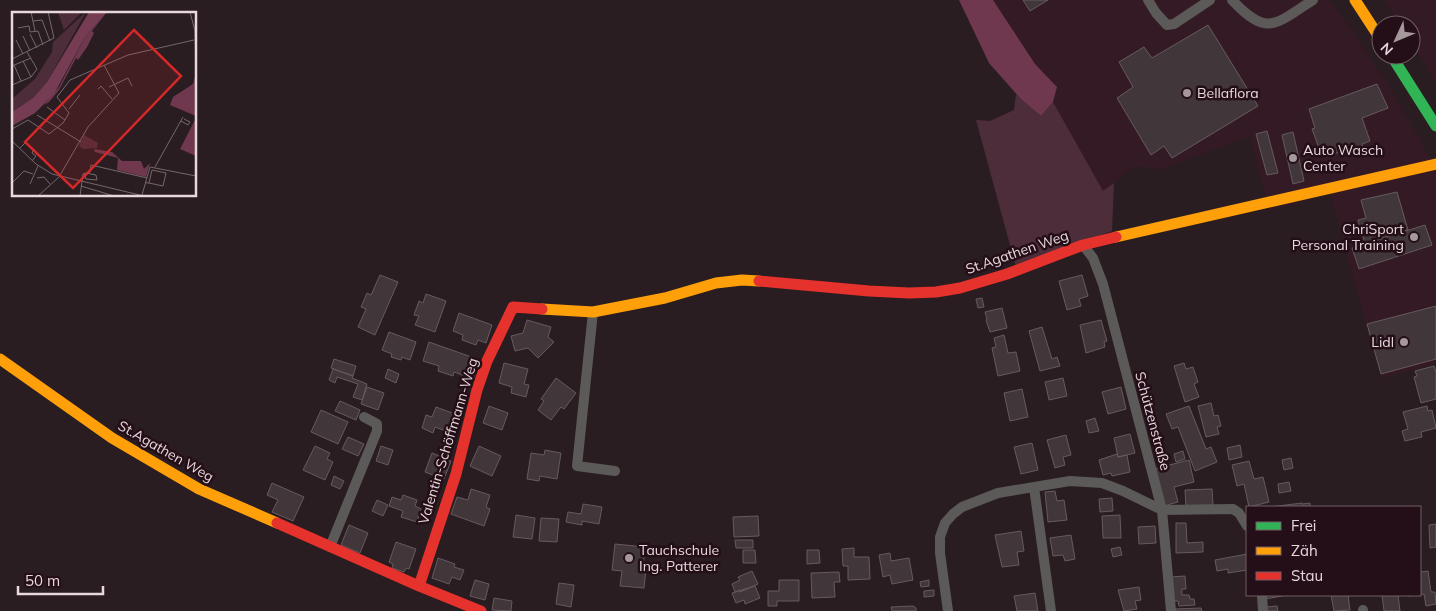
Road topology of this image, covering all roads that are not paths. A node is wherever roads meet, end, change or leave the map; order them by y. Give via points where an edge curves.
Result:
1 (1148, 0) edge
2 (1210, 0) edge
3 (1232, 0) edge
4 (1313, 0) edge
5 (1355, 0) edge
6 (1371, 25) edge
7 (1397, 65) edge
8 (1436, 126) edge
9 (1436, 164) edge
10 (1083, 245) junction
11 (513, 307) joint
12 (594, 312) junction
13 (0, 359) edge
14 (364, 417) dead end
15 (615, 472) dead end
16 (1034, 487) junction
17 (1162, 510) junction
18 (1246, 524) edge
19 (330, 547) junction
20 (418, 586) junction
21 (1262, 596) edge
22 (481, 611) edge
23 (948, 611) edge
24 (1051, 611) edge
25 (1171, 611) edge
26 (1263, 611) edge

1 - 2 street via 1167,25 1174,24
3 - 4 street via 1246,14 1267,24 1279,21
5 - 6 street
7 - 8 street
9 - 10 street, St.Agathen Weg
10 - 12 street, St.Agathen Weg via 1007,274 936,292 869,291 742,280 716,283 665,298
10 - 17 street, Schützenstraße via 1103,284
11 - 12 street, St.Agathen Weg
11 - 20 street, Valentin-Schöffmann-Weg via 477,390 456,474
12 - 15 street via 577,466
13 - 19 street, St.Agathen Weg via 146,459 199,489
14 - 19 street via 377,424 377,431
16 - 17 street via 1070,480 1102,484
16 - 23 street via 998,493 962,507 945,523 940,537 940,553
16 - 24 street
17 - 18 street via 1234,509
17 - 25 street, Schützenstraße
19 - 20 street, St.Agathen Weg
20 - 22 street, St.Agathen Weg
21 - 26 street

